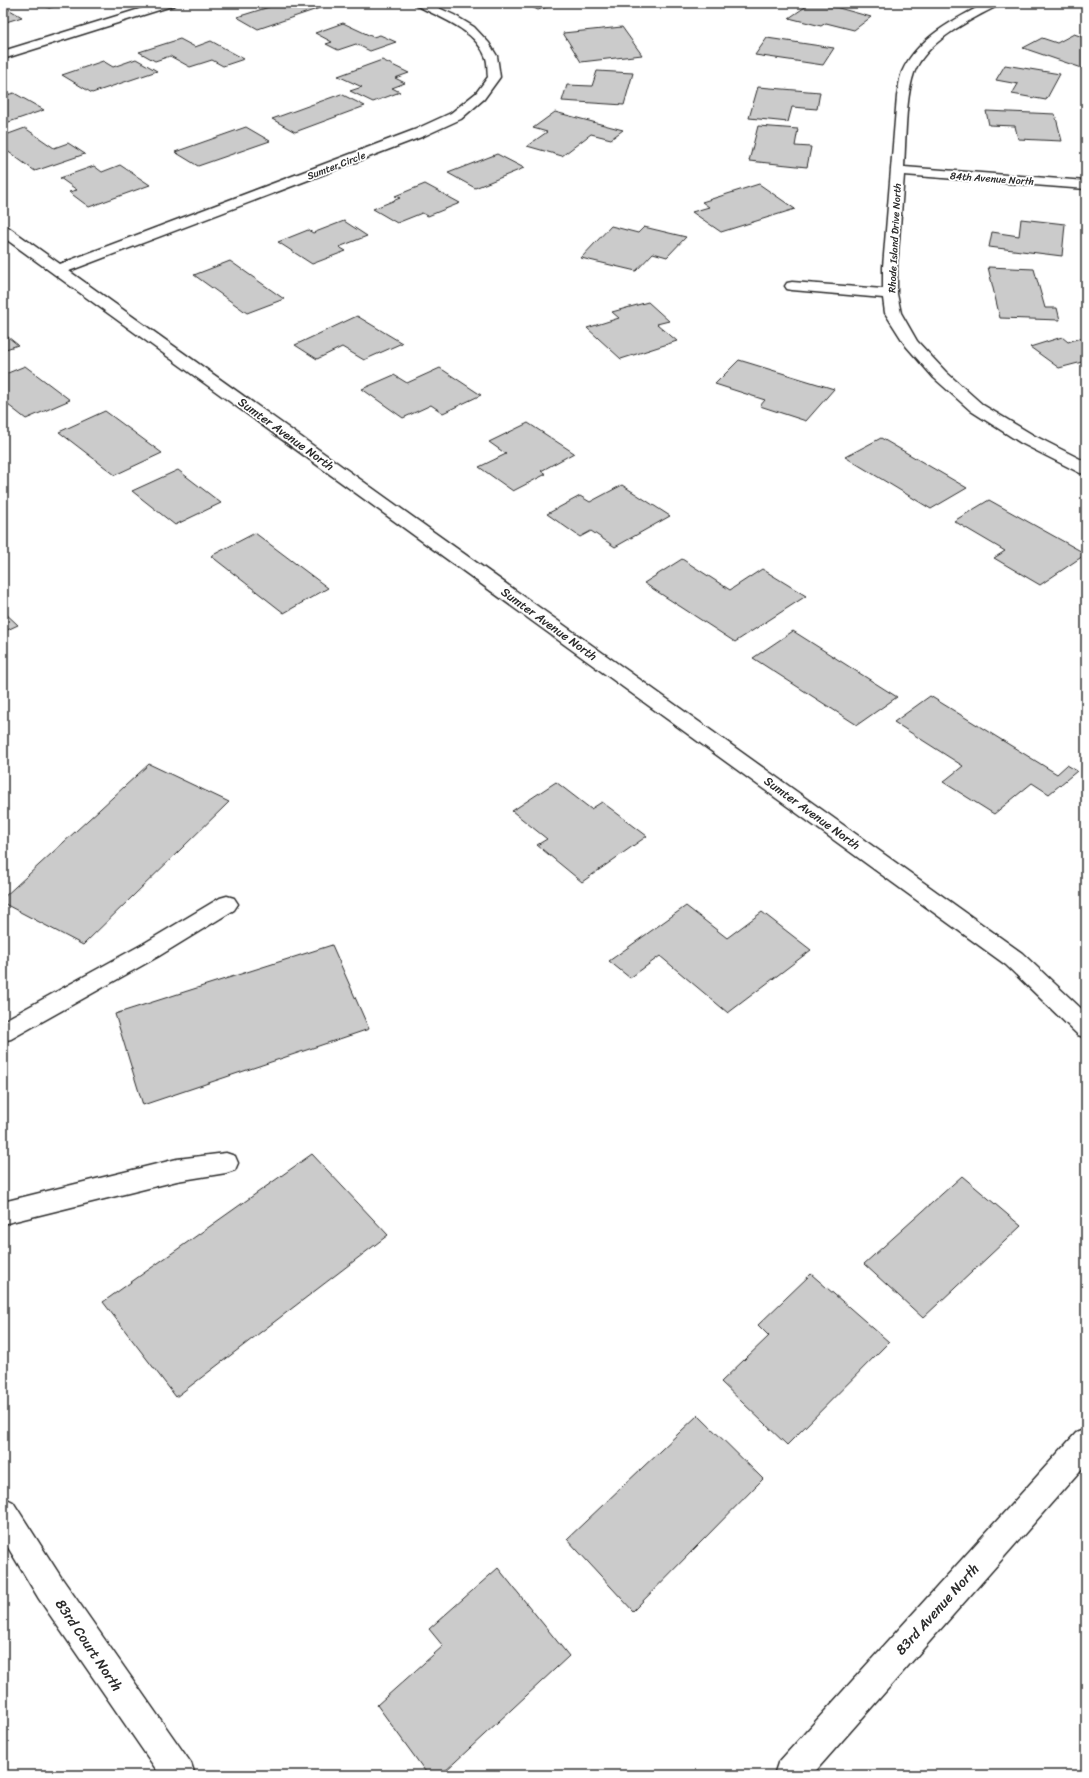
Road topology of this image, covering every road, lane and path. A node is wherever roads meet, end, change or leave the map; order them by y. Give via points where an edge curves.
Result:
1 (171, 3) edge
2 (419, 3) edge
3 (995, 3) edge
4 (3, 55) edge
5 (898, 171) junction
6 (1086, 185) edge
7 (3, 230) edge
8 (58, 270) junction
9 (792, 286) dead end
10 (890, 294) junction
11 (1086, 469) edge
12 (227, 904) dead end
13 (1086, 1028) edge
14 (3, 1032) edge
15 (226, 1163) dead end
16 (3, 1212) edge
17 (1086, 1443) edge
18 (3, 1512) edge
19 (179, 1775) edge
20 (790, 1775) edge

1 - 4 street
2 - 8 street, Sumter Circle via 456,20 480,38 492,57 494,77 480,96 456,116 419,133
3 - 5 street, Rhode Island Drive North via 958,22 929,44 909,69 903,96
5 - 6 street, 84th Avenue North
5 - 10 street, Rhode Island Drive North
7 - 8 street, Sumter Avenue North
8 - 13 street, Sumter Avenue North via 1014,959
9 - 10 street
10 - 11 street, Rhode Island Drive North via 893,312 911,343 940,375 977,408 1027,439
12 - 14 lane via 151,950
15 - 16 lane via 177,1170
17 - 20 street, 83rd Avenue North
18 - 19 street, 83rd Court North via 50,1588

